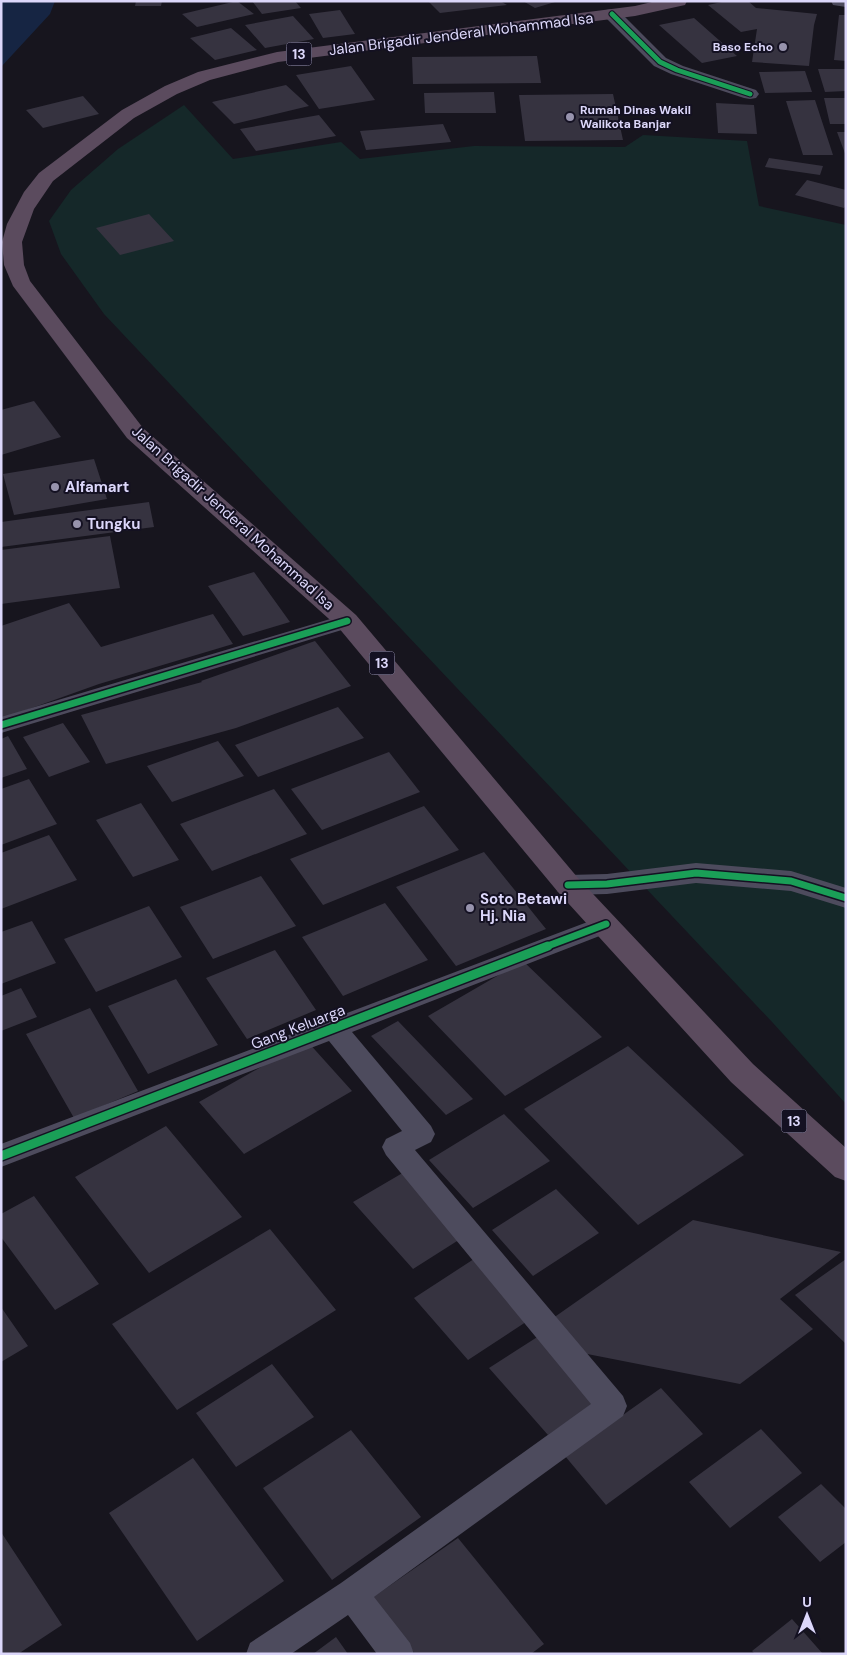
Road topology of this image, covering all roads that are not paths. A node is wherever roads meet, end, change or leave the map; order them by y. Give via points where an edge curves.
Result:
1 (679, 1) edge
2 (839, 1) edge
3 (846, 2) edge
4 (612, 14) junction
5 (750, 94) dead end
6 (347, 621) junction
7 (1, 725) edge
8 (568, 885) junction
9 (846, 898) edge
10 (606, 924) junction
11 (334, 1028) junction
12 (1, 1156) edge
13 (846, 1168) edge
14 (352, 1594) junction
15 (262, 1654) edge
16 (398, 1654) edge

1 - 4 highway, Jalan Brigadir Jenderal Mohammad Isa / 13
2 - 3 street
4 - 5 street via 660,62
4 - 6 highway, Jalan Brigadir Jenderal Mohammad Isa / 13 via 277,57 204,76 128,114 46,177 31,196 17,224 12,242 14,265 20,282 135,433
6 - 7 lane
6 - 8 highway, Jalan Brigadir Jenderal Mohammad Isa / 13
8 - 9 street via 607,884 696,873 791,881
8 - 10 highway, Jalan Brigadir Jenderal Mohammad Isa / 13
10 - 11 lane, Gang Keluarga
10 - 13 highway, Jalan Brigadir Jenderal Mohammad Isa / 13 via 742,1074
11 - 12 lane, Gang Keluarga
11 - 14 lane via 420,1134 396,1147 612,1406
14 - 15 lane
14 - 16 lane

